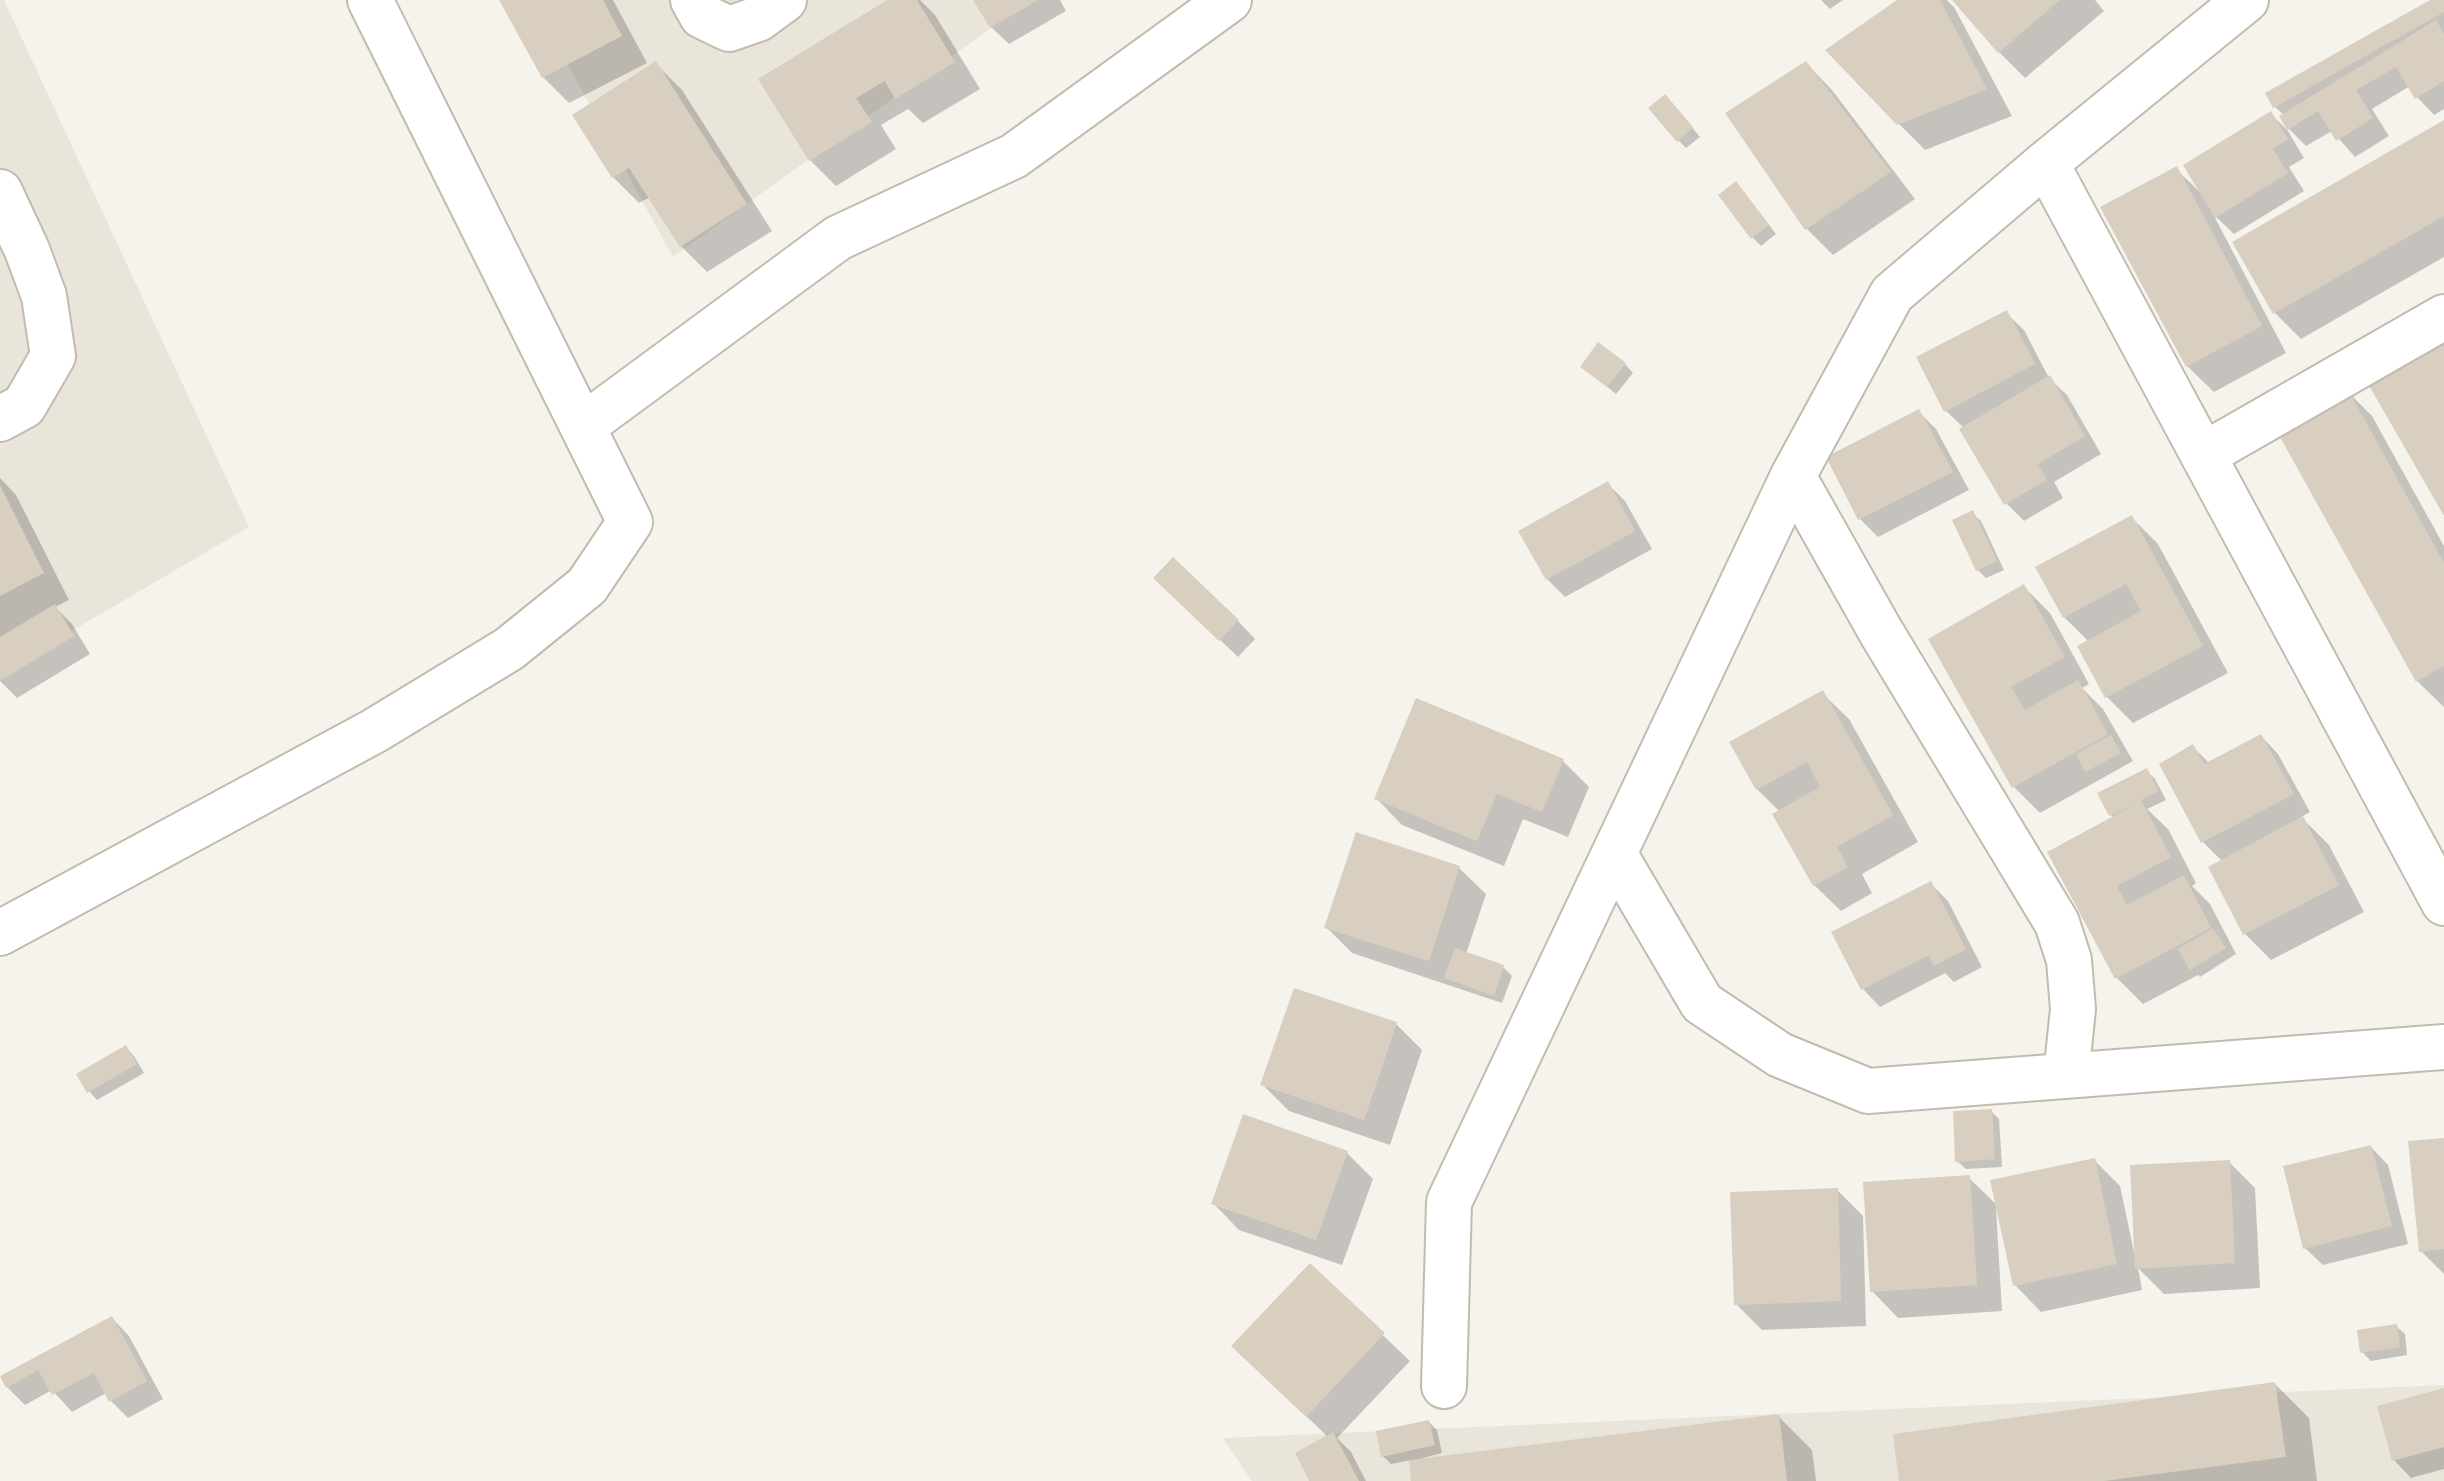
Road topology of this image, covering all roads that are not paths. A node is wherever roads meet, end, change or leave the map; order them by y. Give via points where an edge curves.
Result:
1 (370, 0) edge
2 (693, 0) edge
3 (784, 0) edge
4 (1229, 0) edge
5 (2246, 0) edge
6 (2046, 163) junction
7 (0, 192) edge
8 (2444, 317) edge
9 (0, 419) edge
10 (583, 426) junction
11 (2203, 455) junction
12 (1793, 476) junction
13 (1615, 855) junction
14 (2444, 903) edge
15 (0, 933) edge
16 (2444, 1047) edge
17 (2066, 1076) junction
18 (1444, 1386) dead end

1 - 10 street
2 - 3 street via 702,16 729,29 758,19
4 - 10 street via 1014,156 838,238
5 - 6 street
6 - 11 street
6 - 12 street via 1892,294
7 - 9 street via 44,296 53,356 24,406
8 - 11 street
10 - 15 street via 630,522 587,586 509,649 374,731
11 - 14 street
12 - 13 street
12 - 17 street via 2057,923 2069,960 2073,1009
13 - 17 street via 1702,1003 1780,1055 1868,1091
13 - 18 street via 1449,1202
16 - 17 street

